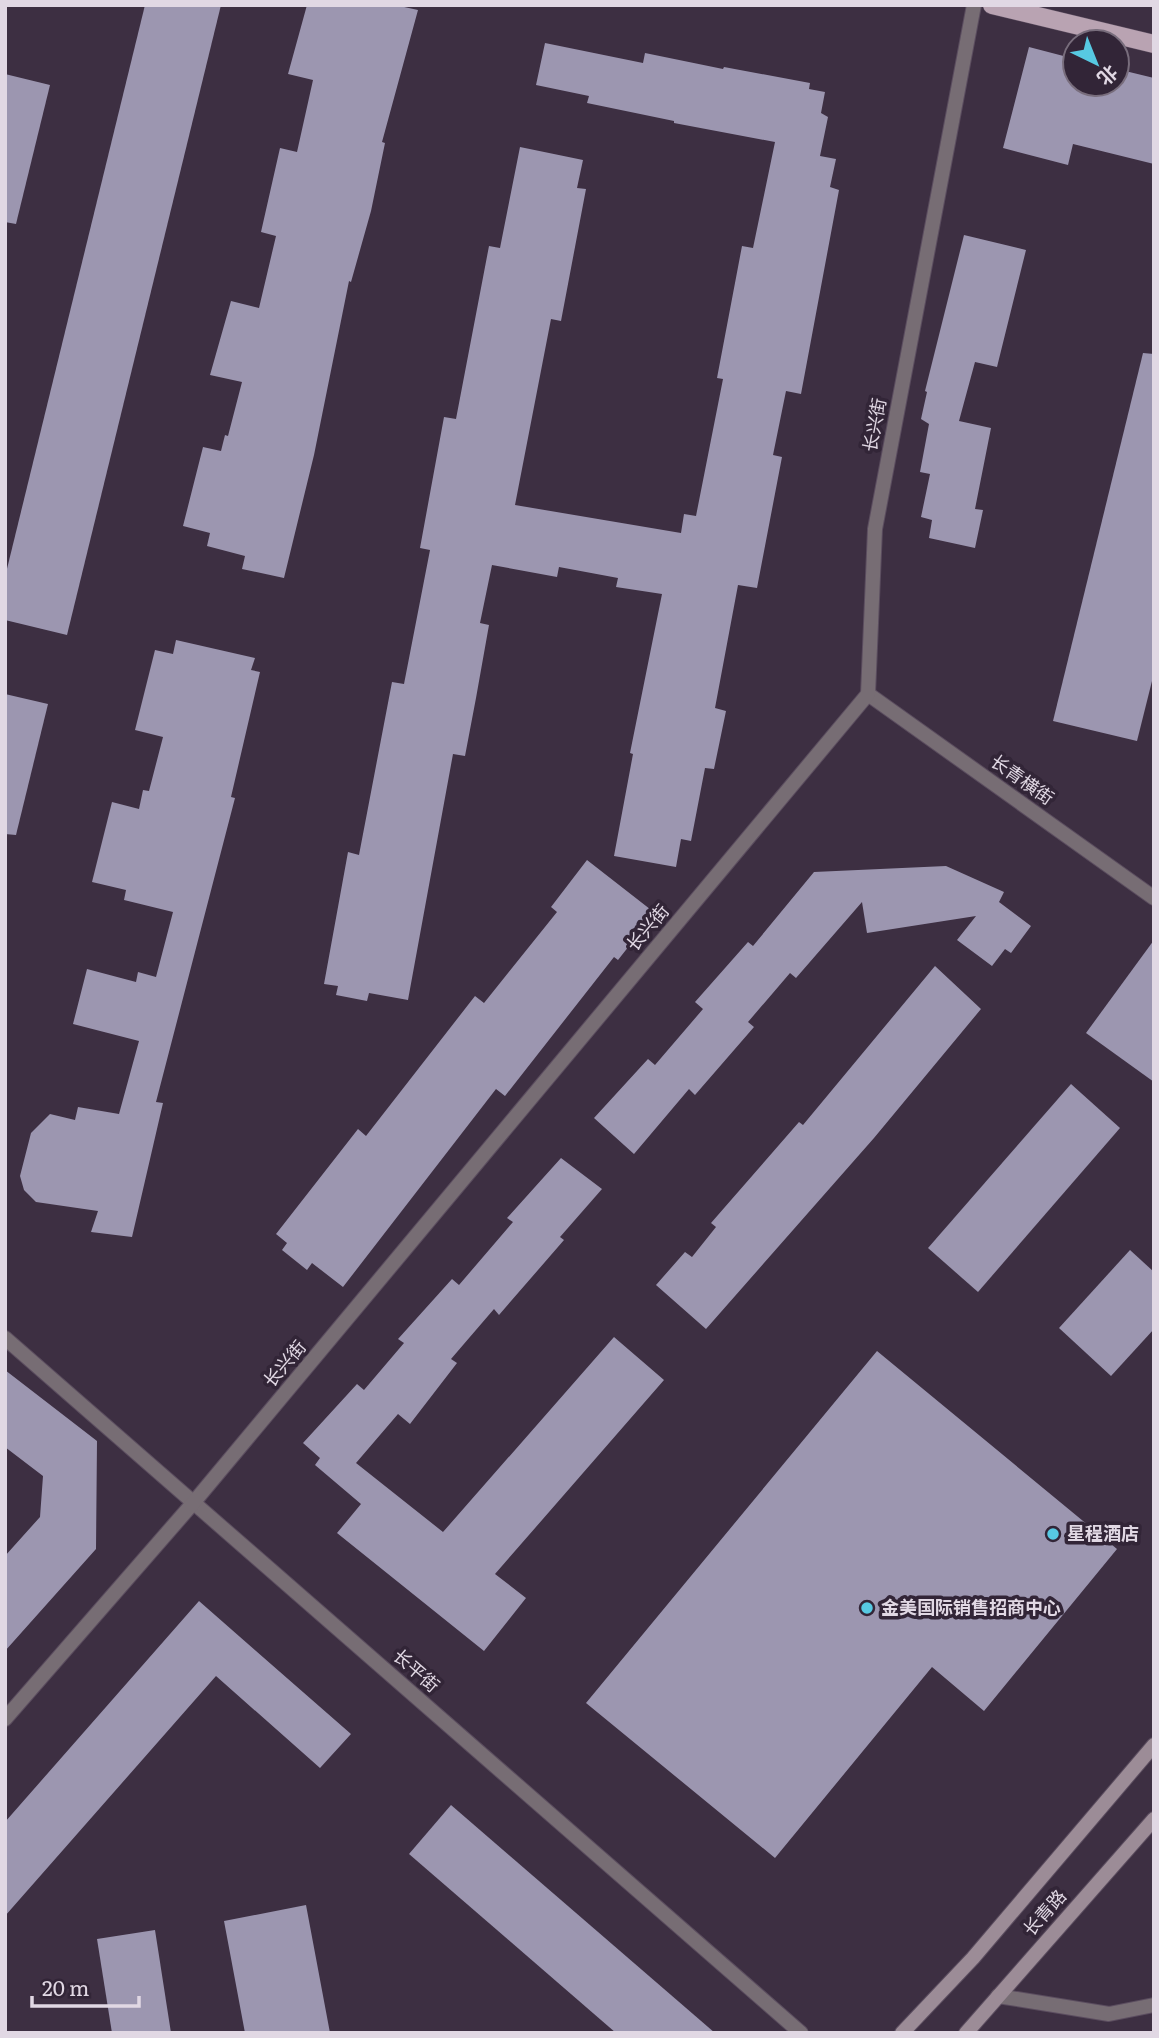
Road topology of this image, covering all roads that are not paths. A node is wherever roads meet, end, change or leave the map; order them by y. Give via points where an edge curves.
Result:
1 (974, 5) edge
2 (992, 5) edge
3 (1154, 44) edge
4 (868, 694) junction
5 (1154, 898) edge
6 (5, 1338) edge
7 (194, 1502) junction
8 (5, 1719) edge
9 (1154, 1745) edge
10 (1154, 1819) edge
11 (998, 1996) junction
12 (1154, 2005) edge
13 (801, 2033) edge
14 (902, 2033) edge
15 (966, 2033) edge

1 - 4 street, 长兴街 via 875,529
2 - 3 main road
4 - 5 street, 长青横街
4 - 7 street, 长兴街
6 - 7 street, 长平街
7 - 8 street, 长兴街
7 - 13 street, 长平街
9 - 14 main road via 973,1958
10 - 11 main road, 长青路
11 - 12 street via 1109,2014
11 - 15 main road, 长青路

